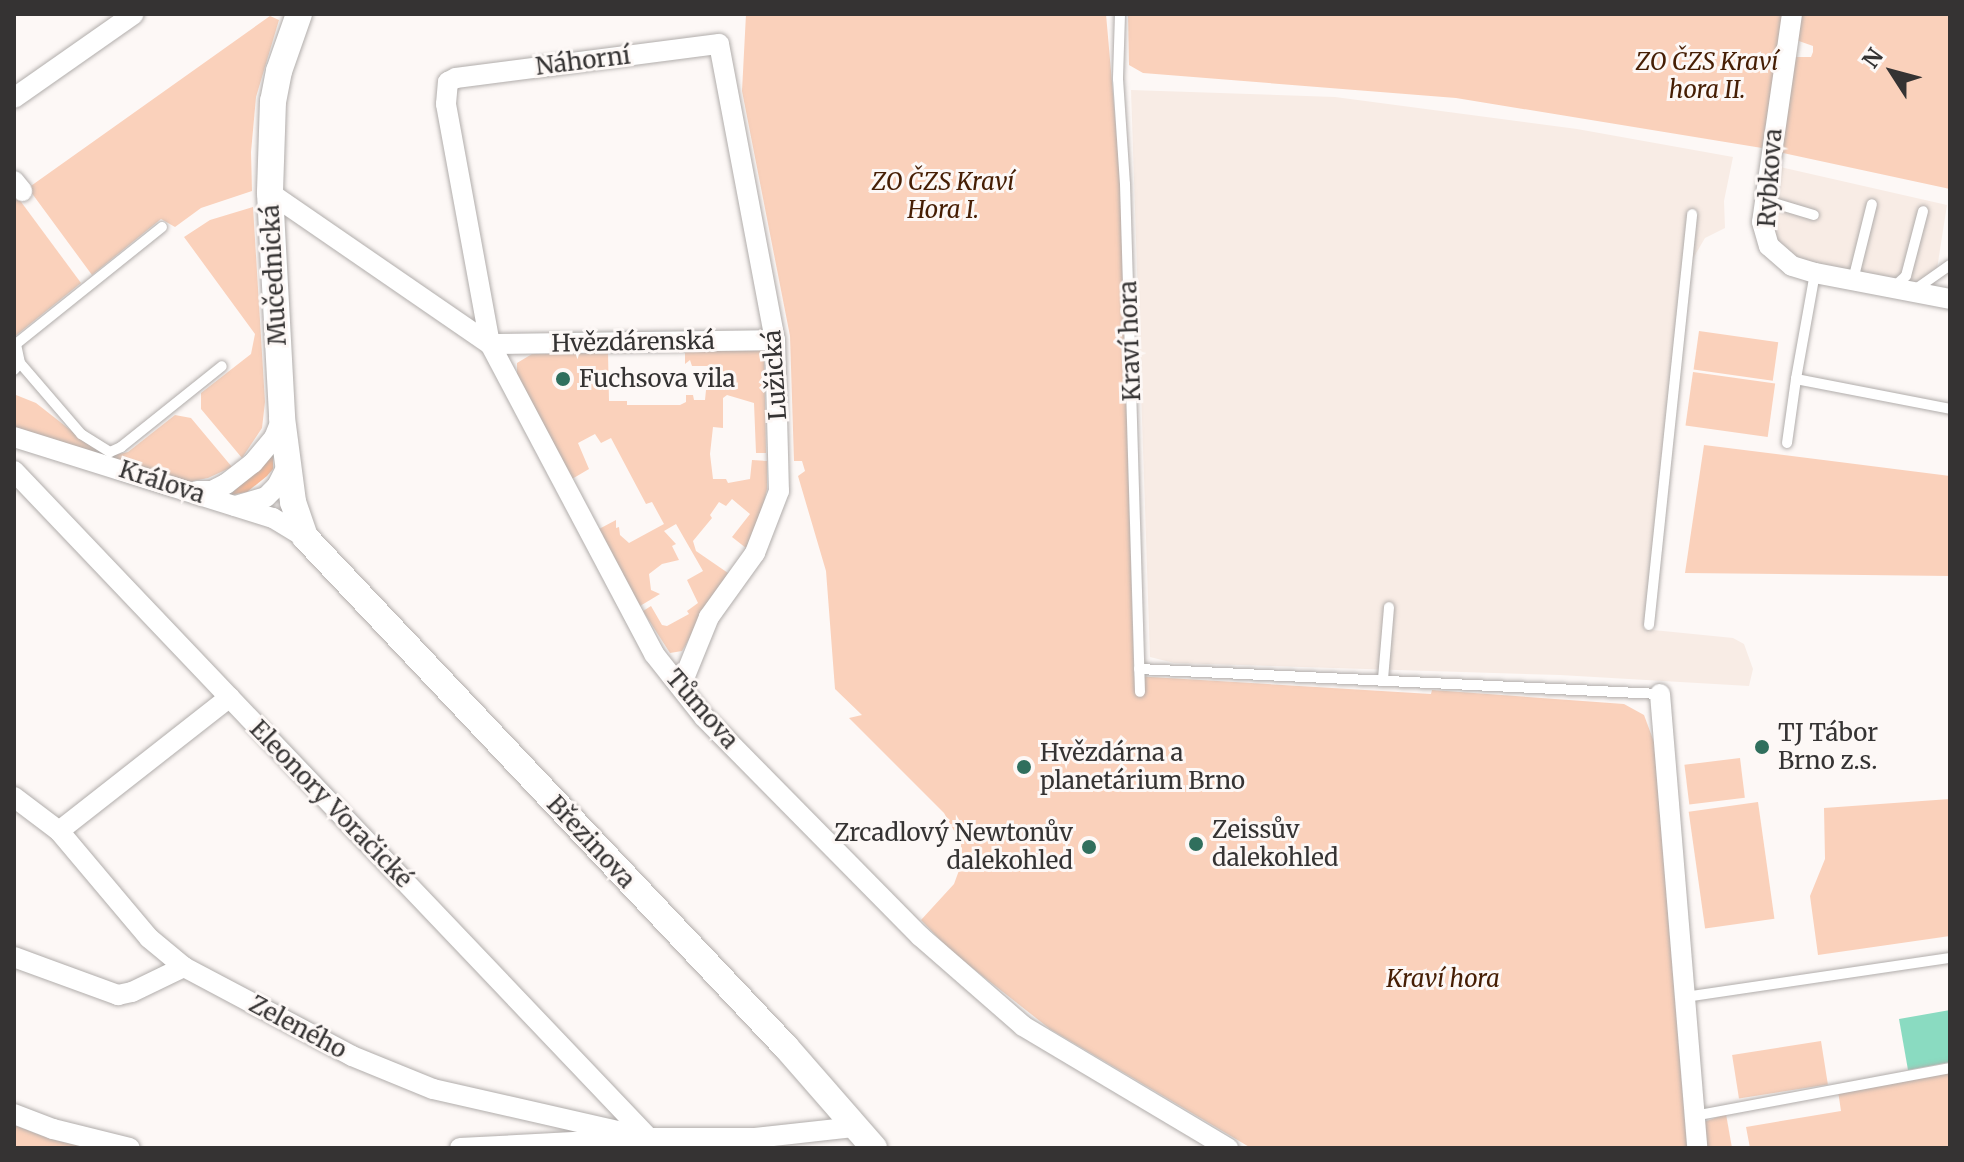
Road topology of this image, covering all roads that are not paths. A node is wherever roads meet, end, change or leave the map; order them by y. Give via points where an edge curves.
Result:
1 (134, 14) edge
2 (299, 14) edge
3 (1120, 14) edge
4 (1792, 14) edge
5 (719, 44) joint
6 (14, 98) edge
7 (270, 193) junction
8 (1764, 200) junction
9 (1872, 204) dead end
10 (1923, 211) dead end
11 (1692, 214) dead end
12 (1814, 215) dead end
13 (162, 227) dead end
14 (1950, 265) edge
15 (1815, 273) junction
16 (1853, 280) junction
17 (1903, 289) junction
18 (1950, 299) edge
19 (775, 340) junction
20 (490, 344) junction
21 (222, 366) dead end
22 (17, 367) edge
23 (1796, 379) junction
24 (1950, 409) edge
25 (282, 418) junction
26 (14, 437) edge
27 (1787, 443) dead end
28 (287, 466) junction
29 (14, 471) edge
30 (193, 491) junction
31 (231, 506) junction
32 (305, 537) junction
33 (1389, 607) dead end
34 (1649, 625) dead end
35 (1139, 669) junction
36 (1383, 679) junction
37 (681, 686) junction
38 (1140, 692) dead end
39 (1660, 694) joint
40 (230, 697) junction
41 (14, 797) edge
42 (59, 831) junction
43 (14, 957) edge
44 (1950, 958) edge
45 (184, 967) junction
46 (1685, 997) junction
47 (1950, 1068) edge
48 (14, 1114) edge
49 (1694, 1116) junction
50 (855, 1127) junction
51 (649, 1138) junction
52 (754, 1143) edge
53 (130, 1148) edge
54 (460, 1148) edge
55 (874, 1148) edge
56 (1228, 1148) edge
57 (1697, 1148) edge

1 - 6 street
2 - 7 street, Mučednická via 273,101
3 - 35 lane, Kraví hora
4 - 8 street, Rybkova
5 - 19 street, Lužická
5 - 20 street, Náhorní via 448,82 446,104
7 - 20 street, Tůmova
7 - 25 street, Mučednická
8 - 12 lane
8 - 15 street, Rybkova via 1762,222 1769,246 1792,266
9 - 16 lane
10 - 17 lane
11 - 34 lane
13 - 22 lane via 16,344
14 - 17 lane
15 - 16 street, Rybkova
15 - 23 lane
16 - 17 street, Rybkova
17 - 18 street, Rybkova
19 - 20 street, Hvězdárenská
19 - 37 street, Lužická via 779,491 755,553 709,617
20 - 37 street, Tůmova via 654,654
21 - 22 lane via 110,452 81,434
23 - 24 lane
23 - 27 lane
25 - 28 street, Mučednická
25 - 30 street via 274,438 253,463 212,491
26 - 30 street, Králova
28 - 31 street via 266,497
28 - 32 street, Mučednická
29 - 40 street, Eleonory Voračické
30 - 31 street, Králova
31 - 32 street, Králova via 273,518
32 - 50 street, Březinova via 786,1047
33 - 36 lane
35 - 36 lane
35 - 38 lane, Kraví hora
36 - 39 lane
37 - 56 street, Tůmova via 704,717 920,936 1023,1026
39 - 46 street
40 - 42 street
40 - 51 street, Eleonory Voračické
41 - 42 street, Zeleného
42 - 45 street, Zeleného via 149,938
43 - 45 street via 118,995
44 - 46 lane
45 - 51 street, Zeleného via 352,1056 433,1089
46 - 49 street
47 - 49 lane
48 - 53 street
49 - 57 street
50 - 52 street
50 - 55 street, Březinova
51 - 52 street
51 - 54 street

